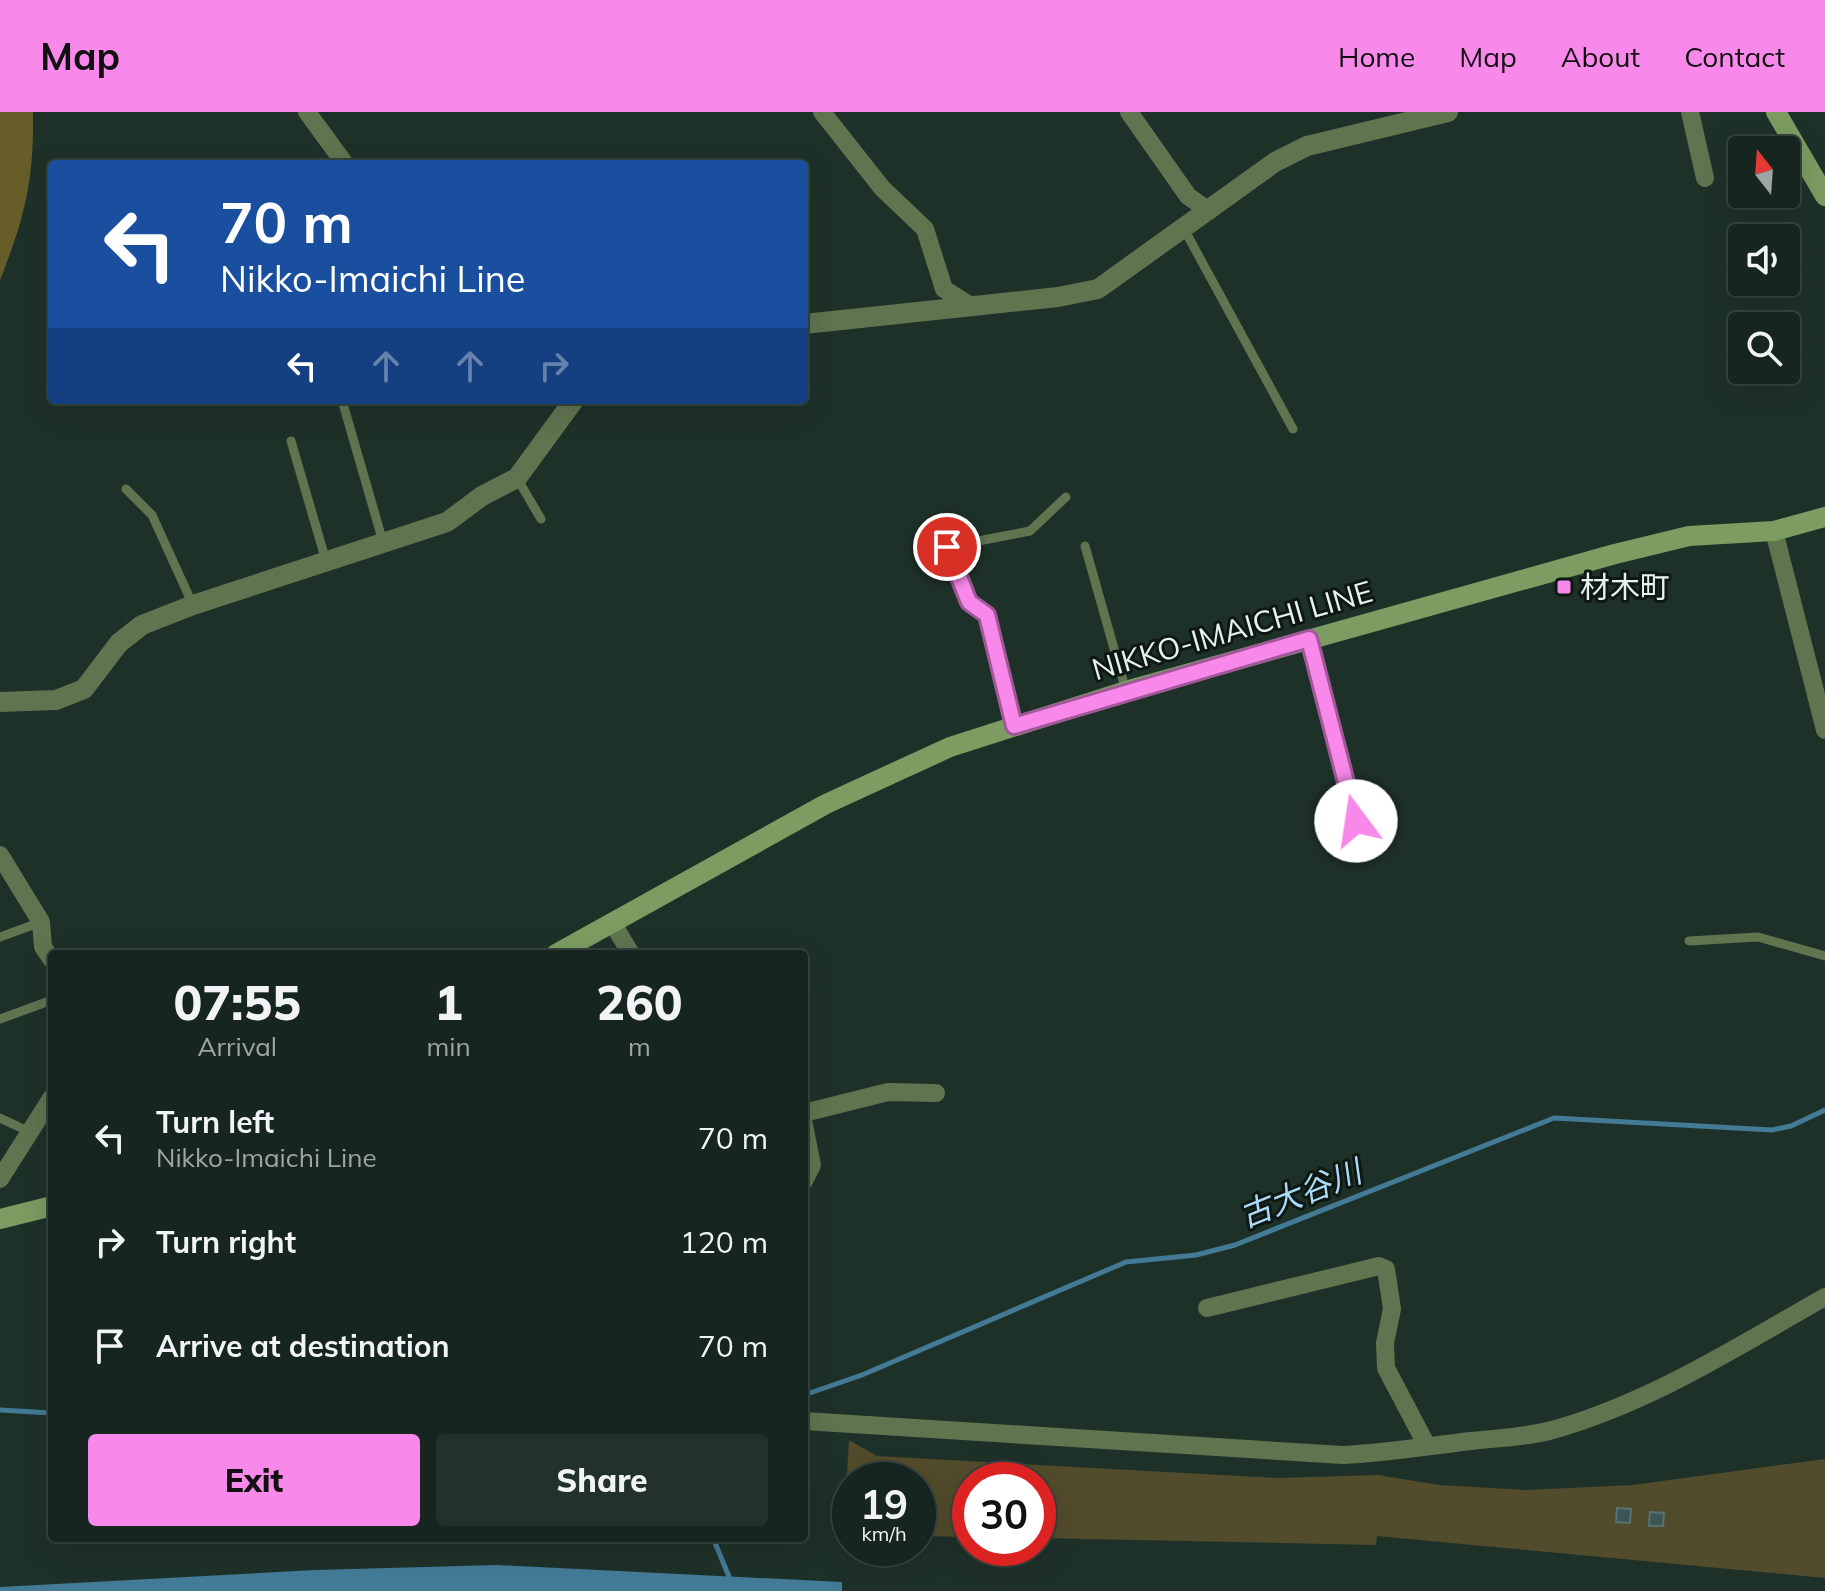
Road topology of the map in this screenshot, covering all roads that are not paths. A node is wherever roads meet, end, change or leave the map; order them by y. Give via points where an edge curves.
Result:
1 (307, 112) edge
2 (822, 112) edge
3 (1129, 112) edge
4 (1448, 112) edge
5 (1690, 112) edge
6 (1776, 112) edge
7 (342, 160) edge
8 (1705, 178) dead end
9 (1825, 196) edge
10 (1209, 211) junction
11 (1184, 229) junction
12 (971, 306) junction
13 (808, 324) edge
14 (343, 404) edge
15 (571, 404) edge
16 (1293, 429) dead end
17 (291, 441) dead end
18 (517, 478) junction
19 (126, 489) dead end
20 (1066, 497) dead end
21 (1825, 517) edge
22 (541, 519) dead end
23 (1774, 531) junction
24 (383, 542) junction
25 (1085, 546) dead end
26 (326, 561) junction
27 (193, 605) junction
28 (1309, 639) junction
29 (1126, 691) junction
30 (0, 702) edge
31 (1014, 726) junction
32 (1825, 730) edge
33 (1356, 821) dead end
34 (0, 855) edge
35 (41, 922) junction
36 (612, 922) junction
37 (0, 937) edge
38 (1689, 941) dead end
39 (563, 950) edge
40 (629, 950) edge
41 (48, 954) edge
42 (1825, 956) edge
43 (48, 1001) edge
44 (0, 1019) edge
45 (936, 1093) dead end
46 (48, 1103) edge
47 (808, 1112) edge
48 (0, 1118) edge
49 (30, 1132) junction
50 (808, 1145) edge
51 (808, 1173) edge
52 (0, 1179) edge
53 (48, 1207) edge
54 (0, 1217) edge
55 (1825, 1297) edge
56 (1207, 1308) dead end
57 (808, 1421) edge
58 (1427, 1446) junction

1 - 7 street
2 - 12 street via 882,188 925,229 944,289
3 - 10 street via 1188,196
4 - 10 street via 1307,146 1275,162
5 - 8 street
6 - 9 main road
10 - 11 street
11 - 12 street via 1098,289
11 - 16 lane
12 - 13 street
14 - 24 lane
15 - 18 street
17 - 26 lane
18 - 22 lane
18 - 24 street via 447,522
19 - 27 lane via 152,515
20 - 31 lane via 1030,531 947,547 969,602 987,615
21 - 23 main road, NIKKO-IMAICHI LINE
23 - 28 main road, NIKKO-IMAICHI LINE via 1674,540
23 - 32 street
24 - 26 street
25 - 29 lane
26 - 27 street
27 - 30 street via 142,625 119,643 84,689 56,700
28 - 29 main road, NIKKO-IMAICHI LINE
28 - 33 street
29 - 31 main road, NIKKO-IMAICHI LINE
31 - 36 main road, NIKKO-IMAICHI LINE via 950,747 826,804
34 - 35 street
35 - 37 lane
35 - 41 street
36 - 39 main road, NIKKO-IMAICHI LINE
36 - 40 street
38 - 42 lane via 1758,937
43 - 44 lane
45 - 47 street via 888,1092
46 - 49 street
48 - 49 lane
49 - 52 street
50 - 51 street
53 - 54 main road
55 - 58 street via 1633,1402 1554,1430
56 - 58 street via 1379,1266 1386,1269 1392,1309 1386,1368
57 - 58 street via 1343,1455

